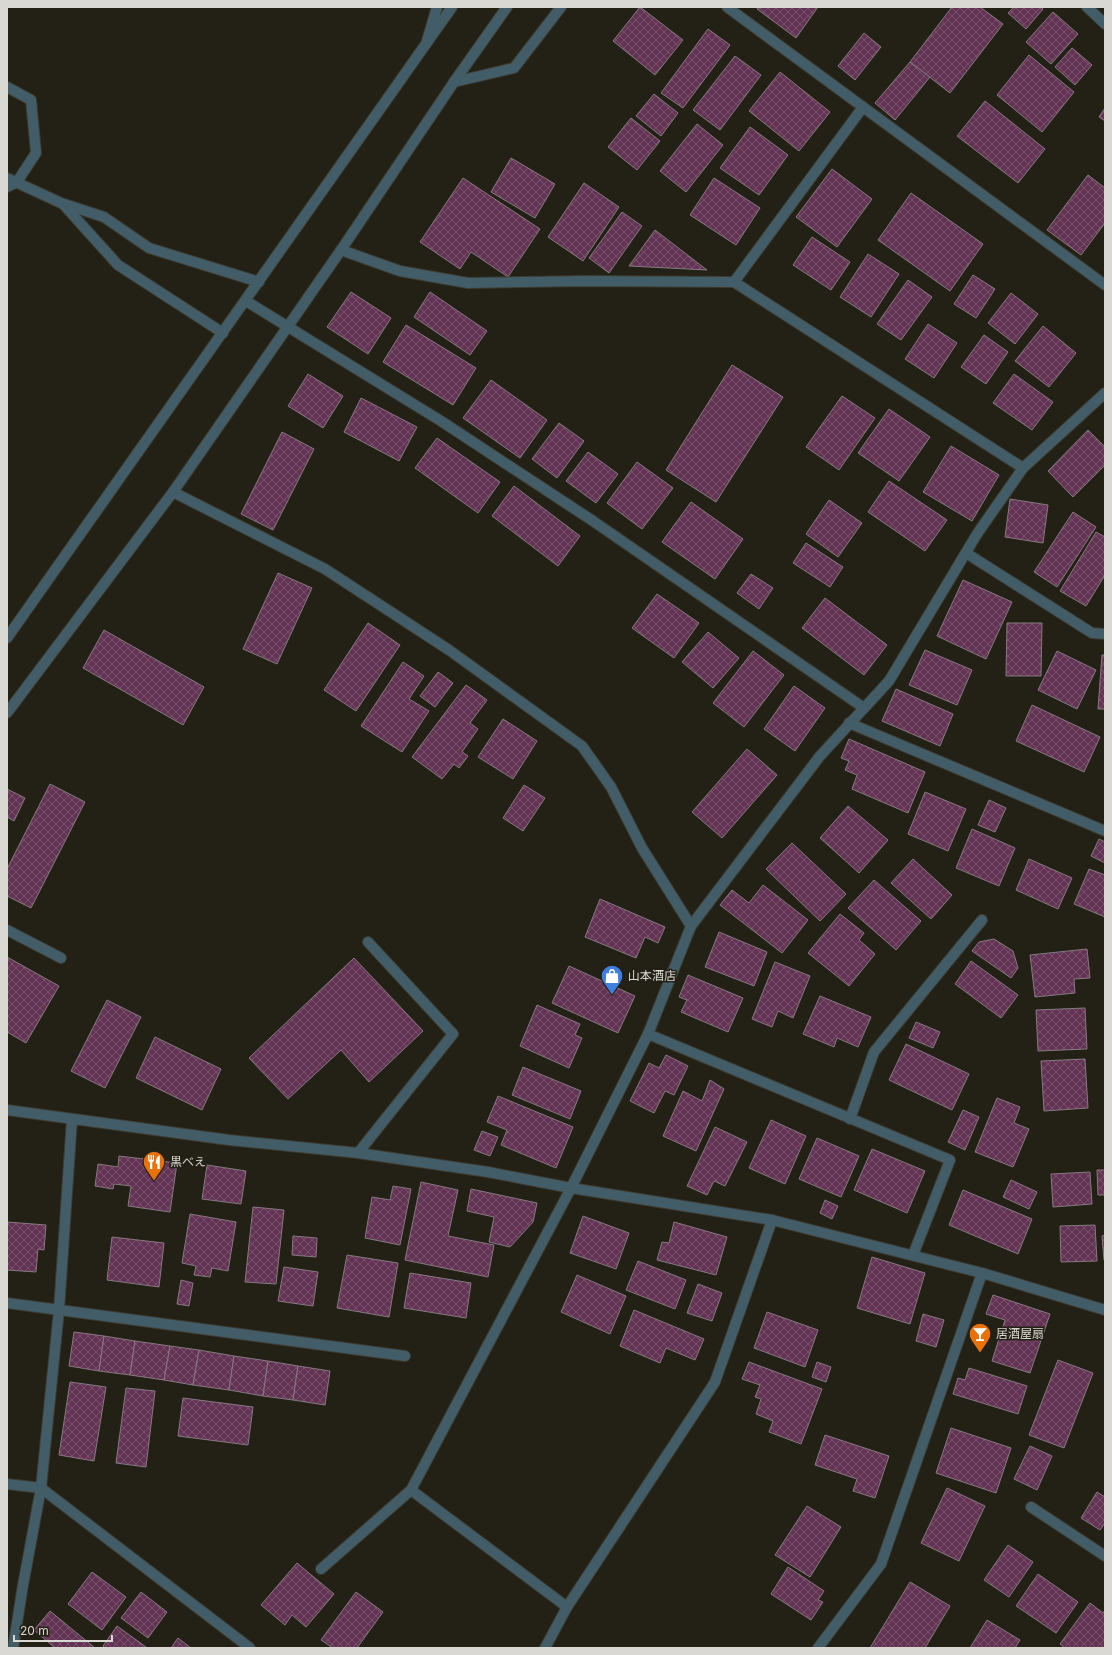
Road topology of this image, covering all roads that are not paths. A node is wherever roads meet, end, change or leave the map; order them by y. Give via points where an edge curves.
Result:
1 (437, 7) edge
2 (452, 7) edge
3 (507, 7) edge
4 (561, 7) edge
5 (727, 7) edge
6 (1087, 7) edge
7 (1105, 24) edge
8 (427, 41) junction
9 (454, 82) junction
10 (7, 87) edge
11 (863, 107) junction
12 (7, 178) edge
13 (17, 182) junction
14 (7, 187) edge
15 (61, 203) junction
16 (341, 250) junction
17 (259, 282) junction
18 (734, 282) junction
19 (1105, 285) edge
20 (246, 301) junction
21 (287, 327) junction
22 (223, 333) junction
23 (1105, 393) edge
24 (1023, 468) junction
25 (173, 492) junction
26 (966, 554) junction
27 (1105, 634) edge
28 (7, 638) edge
29 (864, 708) junction
30 (7, 713) edge
31 (849, 724) junction
32 (1105, 831) edge
33 (982, 920) dead end
34 (690, 926) junction
35 (7, 930) edge
36 (368, 942) dead end
37 (61, 958) dead end
38 (648, 1034) junction
39 (7, 1110) edge
40 (72, 1119) junction
41 (850, 1119) junction
42 (358, 1153) junction
43 (571, 1188) junction
44 (772, 1220) junction
45 (913, 1255) junction
46 (982, 1273) junction
47 (7, 1304) edge
48 (59, 1310) junction
49 (1105, 1310) edge
50 (404, 1356) dead end
51 (7, 1484) edge
52 (41, 1488) junction
53 (411, 1490) junction
54 (1031, 1507) dead end
55 (1105, 1556) edge
56 (321, 1569) dead end
57 (567, 1607) junction
58 (13, 1648) edge
59 (250, 1648) edge
60 (545, 1648) edge
61 (818, 1648) edge

1 - 8 street
2 - 8 street
3 - 9 street
4 - 9 street via 514,68
5 - 11 street
6 - 7 street
8 - 17 street
9 - 16 street
10 - 13 street via 31,100 36,153
11 - 18 street
11 - 19 street
12 - 13 street
13 - 14 street
13 - 15 street
15 - 17 street via 104,217 149,248
15 - 22 street via 118,265
16 - 18 street via 400,271 468,283
16 - 21 street
17 - 20 street
18 - 24 street
20 - 21 street
20 - 22 street
21 - 25 street
21 - 29 street via 442,421 593,521
22 - 28 street
23 - 24 street
24 - 26 street
25 - 30 street
25 - 34 street via 325,569 449,650 582,746 611,787 642,848
26 - 27 street via 1092,633
26 - 29 street via 889,681
29 - 31 street
31 - 32 street
31 - 34 street via 816,762
33 - 41 street via 874,1052
34 - 38 street
35 - 37 street
36 - 42 street via 453,1034
38 - 41 street
38 - 43 street
39 - 40 street
40 - 42 street via 229,1140
40 - 48 street
41 - 45 street via 950,1160
42 - 43 street via 488,1172
43 - 44 street
43 - 53 street
44 - 45 street
44 - 57 street via 715,1382
45 - 46 street
46 - 49 street
46 - 61 street via 882,1564
47 - 48 street
48 - 50 street
48 - 52 street
51 - 52 street
52 - 58 street
52 - 59 street
53 - 56 street
53 - 57 street
54 - 55 street
57 - 60 street

